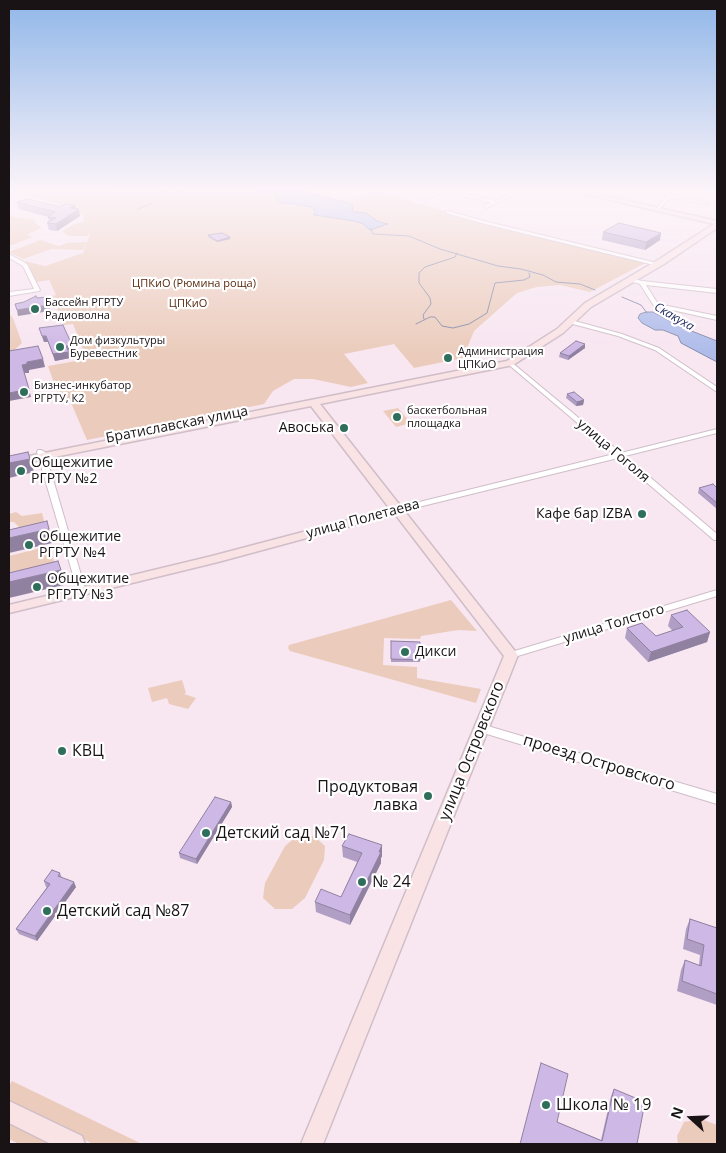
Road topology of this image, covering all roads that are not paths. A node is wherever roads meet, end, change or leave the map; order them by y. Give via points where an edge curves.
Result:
1 (576, 244) edge
2 (688, 244) edge
3 (9, 256) edge
4 (658, 264) junction
5 (631, 280) junction
6 (642, 283) junction
7 (717, 291) edge
8 (9, 294) edge
9 (717, 318) edge
10 (571, 322) junction
11 (510, 363) junction
12 (717, 390) edge
13 (313, 402) junction
14 (717, 431) edge
15 (42, 454) junction
16 (618, 455) junction
17 (9, 458) edge
18 (9, 464) edge
19 (398, 510) junction
20 (717, 538) edge
21 (82, 592) junction
22 (717, 594) edge
23 (9, 609) edge
24 (511, 655) junction
25 (481, 728) junction
26 (717, 799) edge
27 (9, 1112) edge
28 (74, 1144) edge
29 (312, 1144) edge

1 - 4 street
2 - 4 street, Братиславская улица
3 - 8 street via 24,265 37,290
4 - 5 street, Братиславская улица
5 - 6 street
5 - 10 street, Братиславская улица via 588,305
6 - 7 street
6 - 9 street via 656,305
10 - 11 street, Братиславская улица
10 - 12 street via 657,349
11 - 13 street, Братиславская улица
11 - 16 street, улица Гоголя
13 - 15 street, Братиславская улица
13 - 19 street
14 - 16 street, улица Полетаева
15 - 17 street, Братиславская улица
15 - 18 street, Братиславская улица
15 - 21 street
16 - 19 street, улица Полетаева
16 - 20 street, улица Гоголя
19 - 21 street, улица Полетаева
19 - 24 street
21 - 23 street, улица Полетаева
22 - 24 street, улица Толстого
24 - 25 street, улица Островского
25 - 26 street, проезд Островского
25 - 29 street, улица Островского
27 - 28 street

